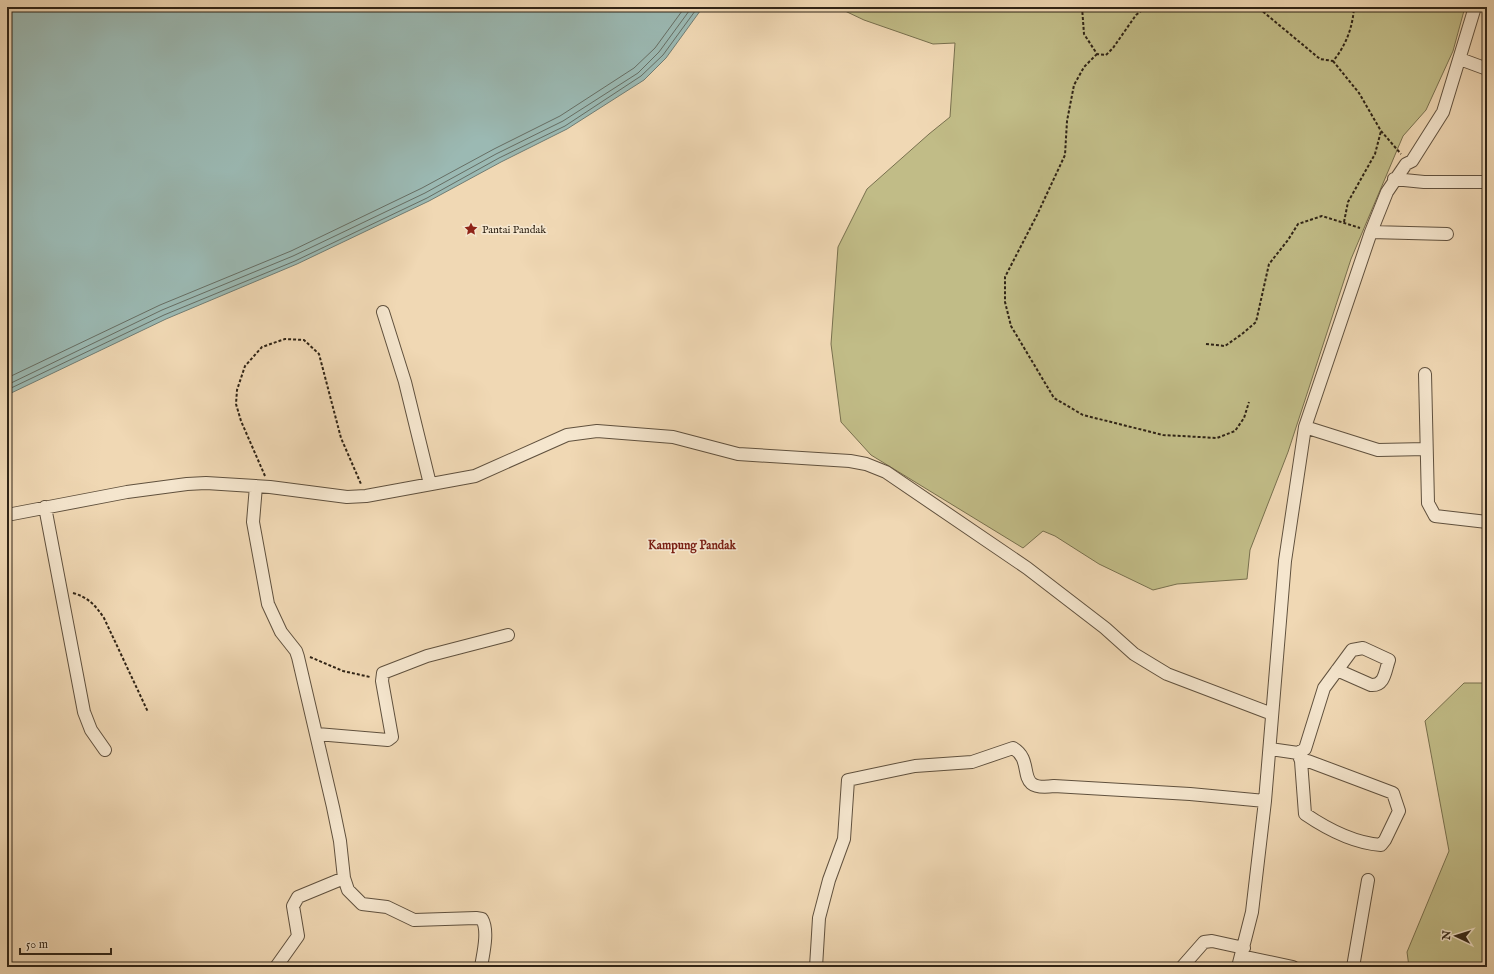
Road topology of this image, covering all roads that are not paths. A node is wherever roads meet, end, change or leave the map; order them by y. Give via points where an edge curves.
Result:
1 (1475, 7) edge
2 (1460, 59) junction
3 (1487, 69) edge
4 (1394, 179) junction
5 (1487, 182) edge
6 (1371, 232) junction
7 (1447, 234) dead end
8 (383, 312) dead end
9 (1425, 374) dead end
10 (1305, 427) junction
11 (1426, 449) junction
12 (430, 484) junction
13 (256, 486) junction
14 (45, 506) junction
15 (7, 514) edge
16 (1487, 522) edge
17 (508, 635) dead end
18 (1337, 670) dead end
19 (1272, 714) junction
20 (317, 734) junction
21 (1270, 749) junction
22 (105, 750) dead end
23 (1299, 757) junction
24 (1265, 801) junction
25 (344, 878) junction
26 (1368, 880) dead end
27 (1241, 957) edge
28 (1271, 965) edge
29 (276, 967) edge
30 (481, 967) edge
31 (816, 967) edge
32 (1182, 967) edge
33 (1293, 967) edge
34 (1353, 967) edge

1 - 2 street
2 - 3 street
2 - 4 street via 1443,112 1409,162
4 - 5 street via 1424,182
4 - 6 street
6 - 7 street
6 - 10 street
8 - 12 street via 405,382
9 - 11 street
10 - 11 street via 1378,450
10 - 19 street via 1285,560
11 - 16 street via 1428,503 1435,516
12 - 13 street via 347,497
12 - 19 street via 475,476 568,435 597,431 673,437 738,454 866,464 886,472 1027,568 1105,628 1134,654 1161,670
13 - 14 street via 187,484
13 - 20 street via 253,522 268,604 280,632 296,651
14 - 15 street
14 - 22 street via 84,712 91,730
17 - 20 street via 427,656 383,672 382,681 392,738 388,740
18 - 23 street via 1324,688 1305,749
19 - 21 street
20 - 25 street via 340,841
21 - 23 street
21 - 24 street
23 - 23 street via 1393,794 1399,810 1382,845 1354,839 1305,814
24 - 27 street via 1252,912
24 - 31 street via 1054,786 1039,788 1029,780 1022,756 1013,748 972,762 915,766 848,780 844,839 819,918
25 - 29 street via 298,897 294,902 298,936
25 - 30 street via 348,890 362,904 387,907 414,920 482,920 485,931
26 - 34 street
27 - 28 street
27 - 32 street via 1212,941 1204,942
28 - 33 street

